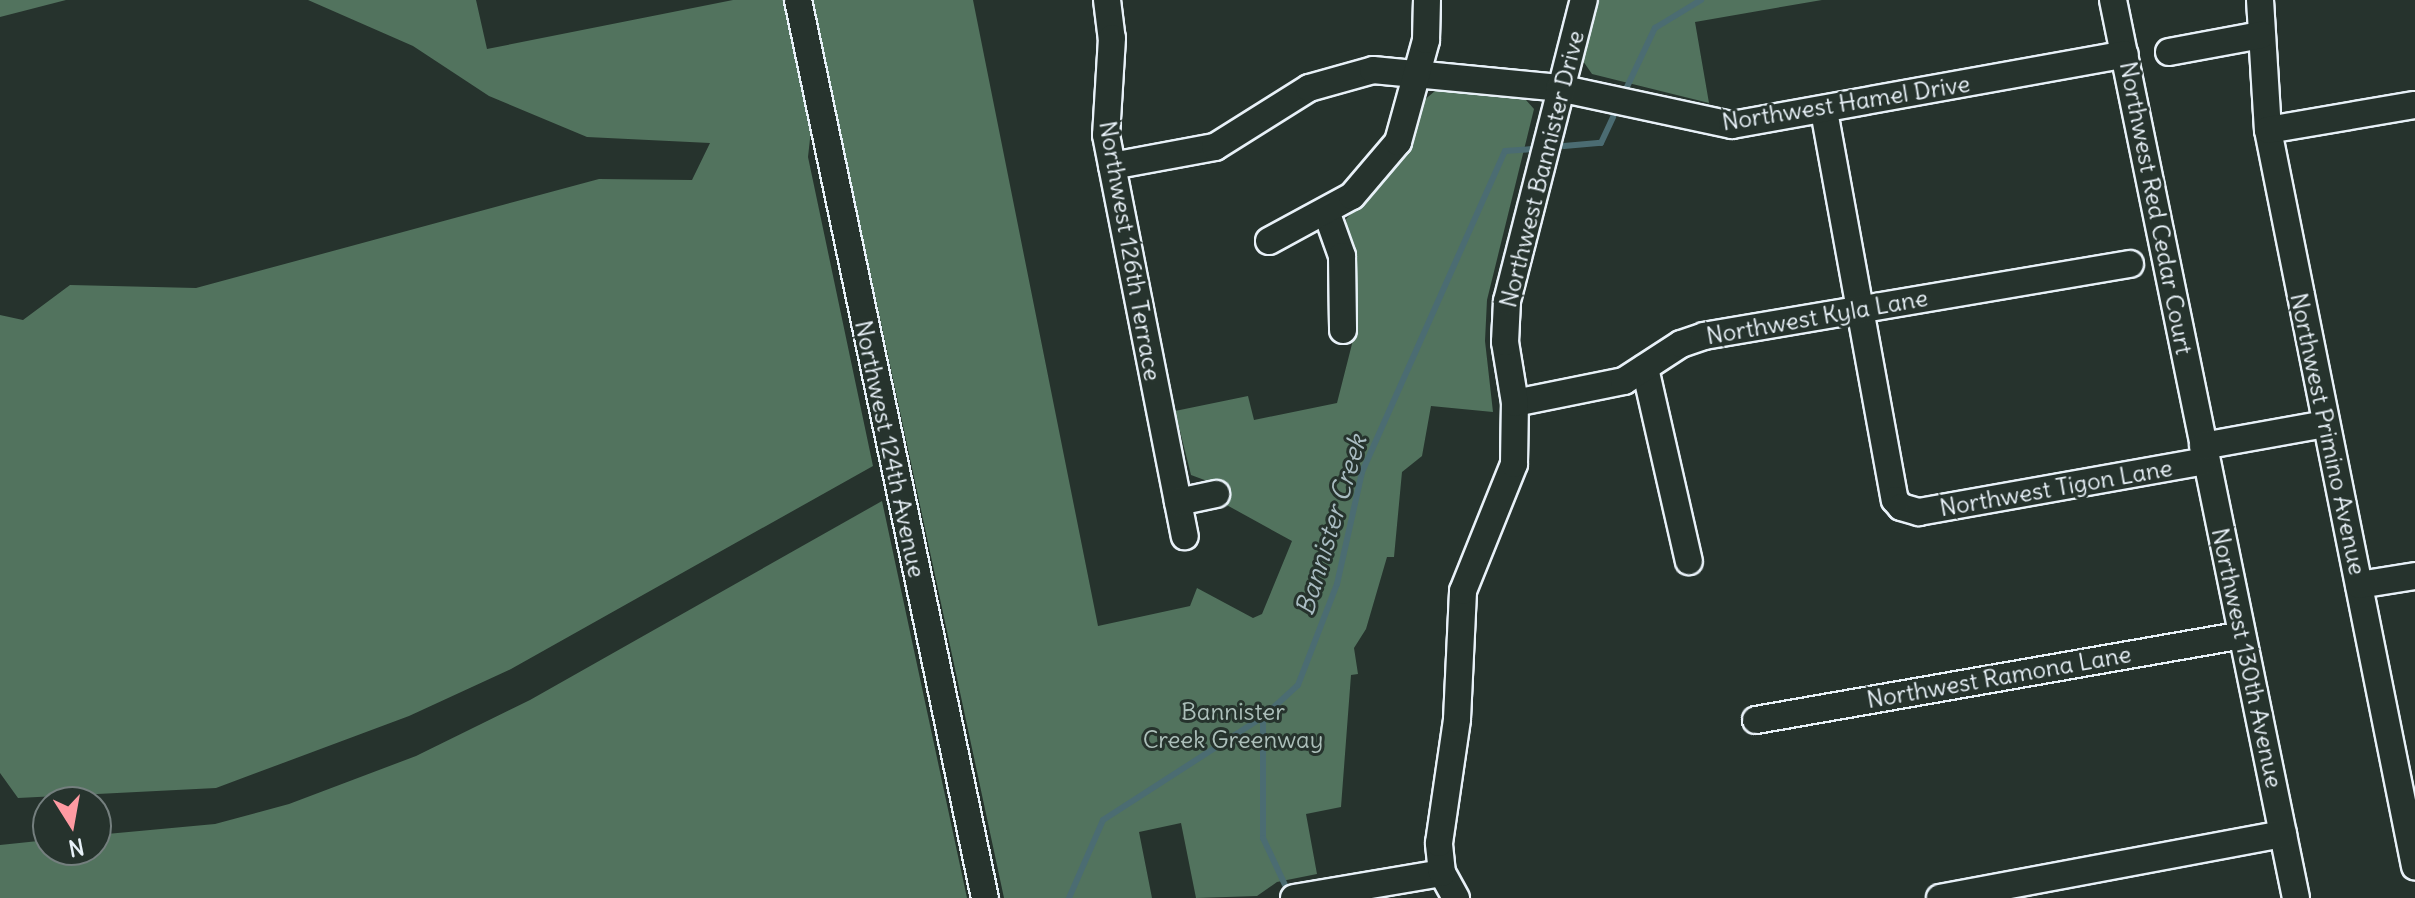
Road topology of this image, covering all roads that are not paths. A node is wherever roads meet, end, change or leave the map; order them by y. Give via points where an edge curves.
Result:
1 (798, 0) edge
2 (1107, 0) edge
3 (1427, 0) edge
4 (1584, 0) edge
5 (2113, 0) edge
6 (2260, 0) edge
7 (2261, 35) junction
8 (2169, 52) dead end
9 (2125, 54) junction
10 (1419, 71) junction
11 (1559, 88) junction
12 (2415, 105) edge
13 (1824, 111) junction
14 (2268, 130) junction
15 (1112, 166) junction
16 (1326, 211) junction
17 (1269, 241) dead end
18 (2130, 264) dead end
19 (1860, 308) junction
20 (1343, 330) dead end
21 (1645, 368) junction
22 (1515, 403) junction
23 (2198, 417) joint
24 (2325, 424) junction
25 (2205, 454) junction
26 (1216, 494) dead end
27 (1178, 502) junction
28 (1185, 536) dead end
29 (1689, 561) dead end
30 (2415, 576) edge
31 (2359, 585) junction
32 (2242, 635) junction
33 (1756, 720) dead end
34 (2283, 834) junction
35 (2415, 866) edge
36 (1442, 873) junction
37 (985, 898) edge
38 (1294, 898) edge
39 (1456, 898) edge
40 (1940, 898) edge
41 (2296, 898) edge

1 - 37 street, Northwest 124th Avenue
2 - 15 street, Northwest 126th Terrace via 1112,57 1104,117
3 - 10 street
4 - 11 street, Northwest Bannister Drive
5 - 9 street, Northwest Red Cedar Court
6 - 7 street, Northwest Primino Avenue
7 - 8 street
7 - 14 street, Northwest Primino Avenue
9 - 13 street, Northwest Hamel Drive
9 - 23 street, Northwest Red Cedar Court
10 - 11 street, Northwest Hamel Drive
10 - 15 street, Northwest Hamel Drive via 1350,73 1309,88 1215,147
10 - 16 street via 1398,142 1375,175
11 - 13 street, Northwest Hamel Drive via 1712,125
11 - 22 street, Northwest Bannister Drive via 1553,131 1507,301 1505,342
12 - 14 street
13 - 19 street
14 - 24 street, Northwest Primino Avenue
15 - 27 street, Northwest 126th Terrace
16 - 17 street
16 - 20 street via 1342,256
18 - 19 street, Northwest Kyla Lane
19 - 21 street, Northwest Kyla Lane via 1704,336
19 - 25 street, Northwest Tigon Lane via 1895,500 1906,511
21 - 22 street, Northwest Kyla Lane via 1601,389
21 - 29 street
22 - 36 street, Northwest Bannister Drive via 1516,444 1509,484 1463,591 1457,719 1439,843
23 - 25 street, Northwest 130th Avenue
24 - 25 street, Northwest Tigon Lane
24 - 31 street, Northwest Primino Avenue
25 - 32 street, Northwest 130th Avenue
26 - 27 street
27 - 28 street, Northwest 126th Terrace
30 - 31 street
31 - 35 street, Northwest Primino Avenue
32 - 33 street, Northwest Ramona Lane
32 - 34 street, Northwest 130th Avenue
34 - 40 street
34 - 41 street, Northwest 130th Avenue
36 - 38 street
36 - 39 street, Northwest Bannister Drive

